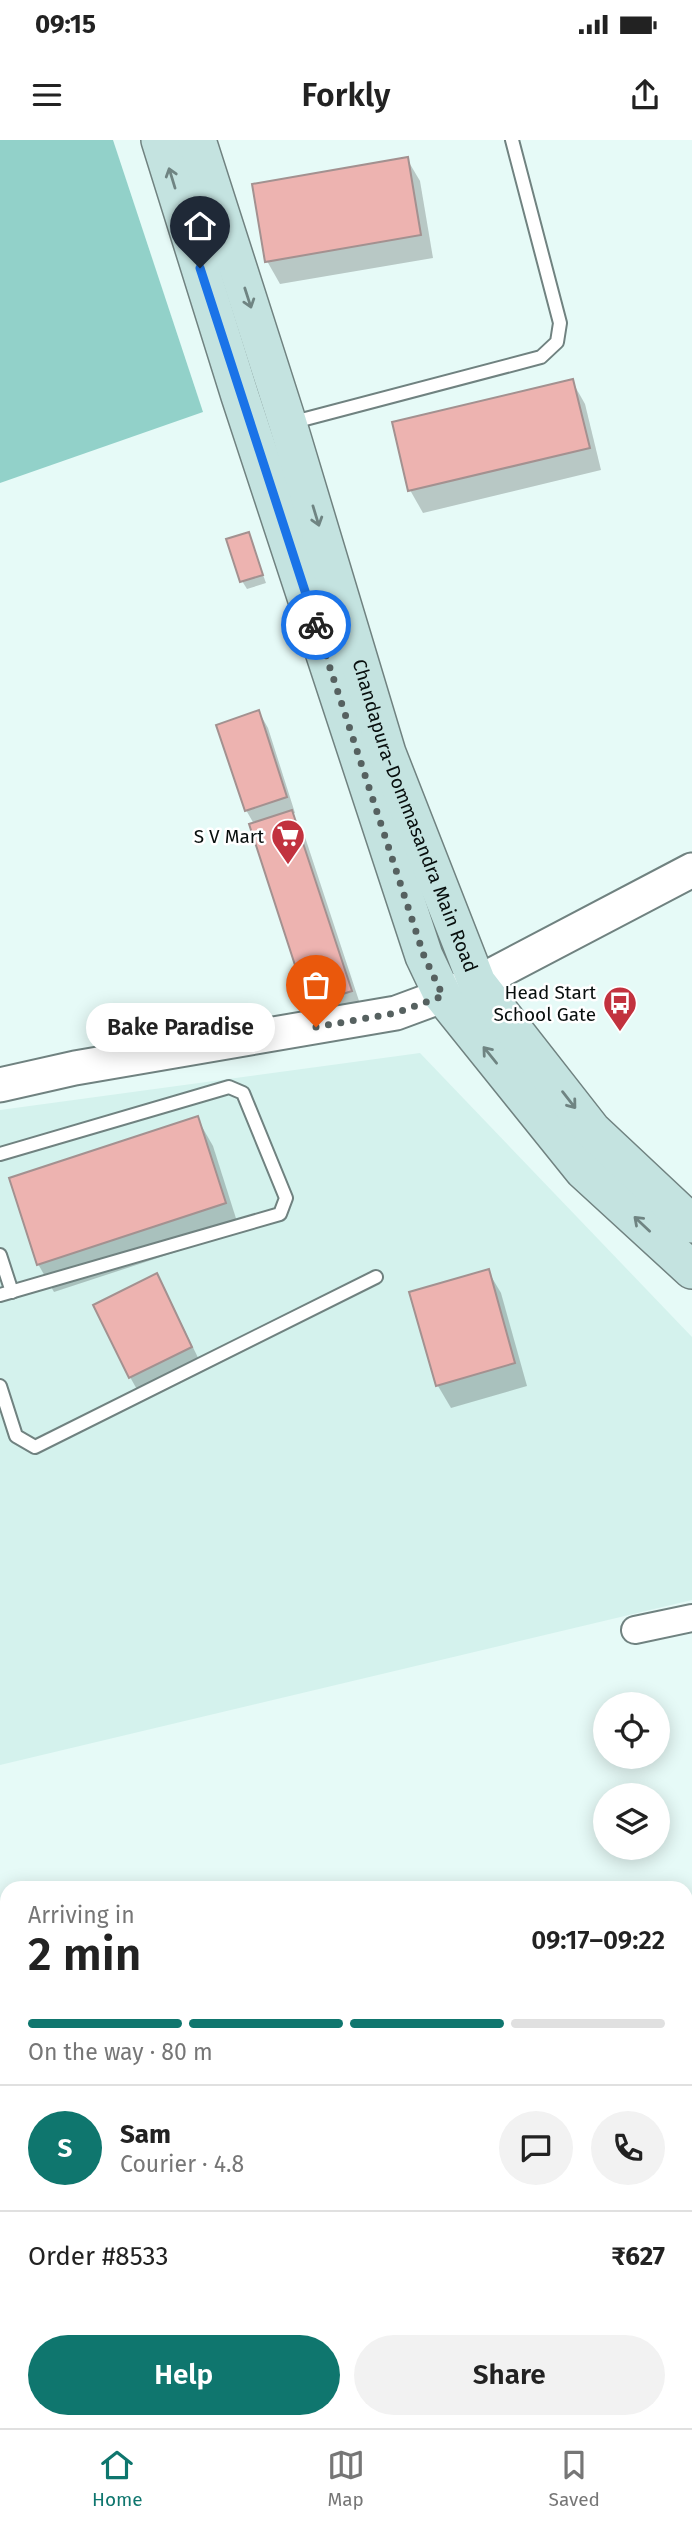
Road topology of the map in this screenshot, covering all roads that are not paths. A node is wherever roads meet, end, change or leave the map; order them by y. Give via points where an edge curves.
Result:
1 (160, 140) edge
2 (197, 140) edge
3 (512, 140) edge
4 (271, 429) junction
5 (692, 870) edge
6 (477, 983) junction
7 (443, 996) junction
8 (0, 1085) edge
9 (0, 1154) edge
10 (692, 1224) edge
11 (0, 1255) edge
12 (692, 1270) edge
13 (376, 1277) dead end
14 (6, 1294) edge
15 (0, 1386) edge
16 (692, 1618) edge
17 (635, 1630) dead end

4 -> 1 main road, Chandapura-Dommasandra Main Road
2 -> 4 main road, Chandapura-Dommasandra Main Road
3 - 4 lane via 561,323 556,342 541,357
4 -> 6 main road, Chandapura-Dommasandra Main Road via 387,753
4 - 7 main road, Chandapura-Dommasandra Main Road via 424,956
5 - 6 street
6 - 7 street
6 -> 10 main road, Chandapura-Dommasandra Main Road via 592,1130
7 - 8 street via 396,1013
12 -> 7 main road, Chandapura-Dommasandra Main Road via 583,1170
9 - 14 lane via 229,1087 243,1093 286,1198 280,1214
11 - 14 lane
13 - 15 lane via 35,1447 16,1436
16 - 17 street

